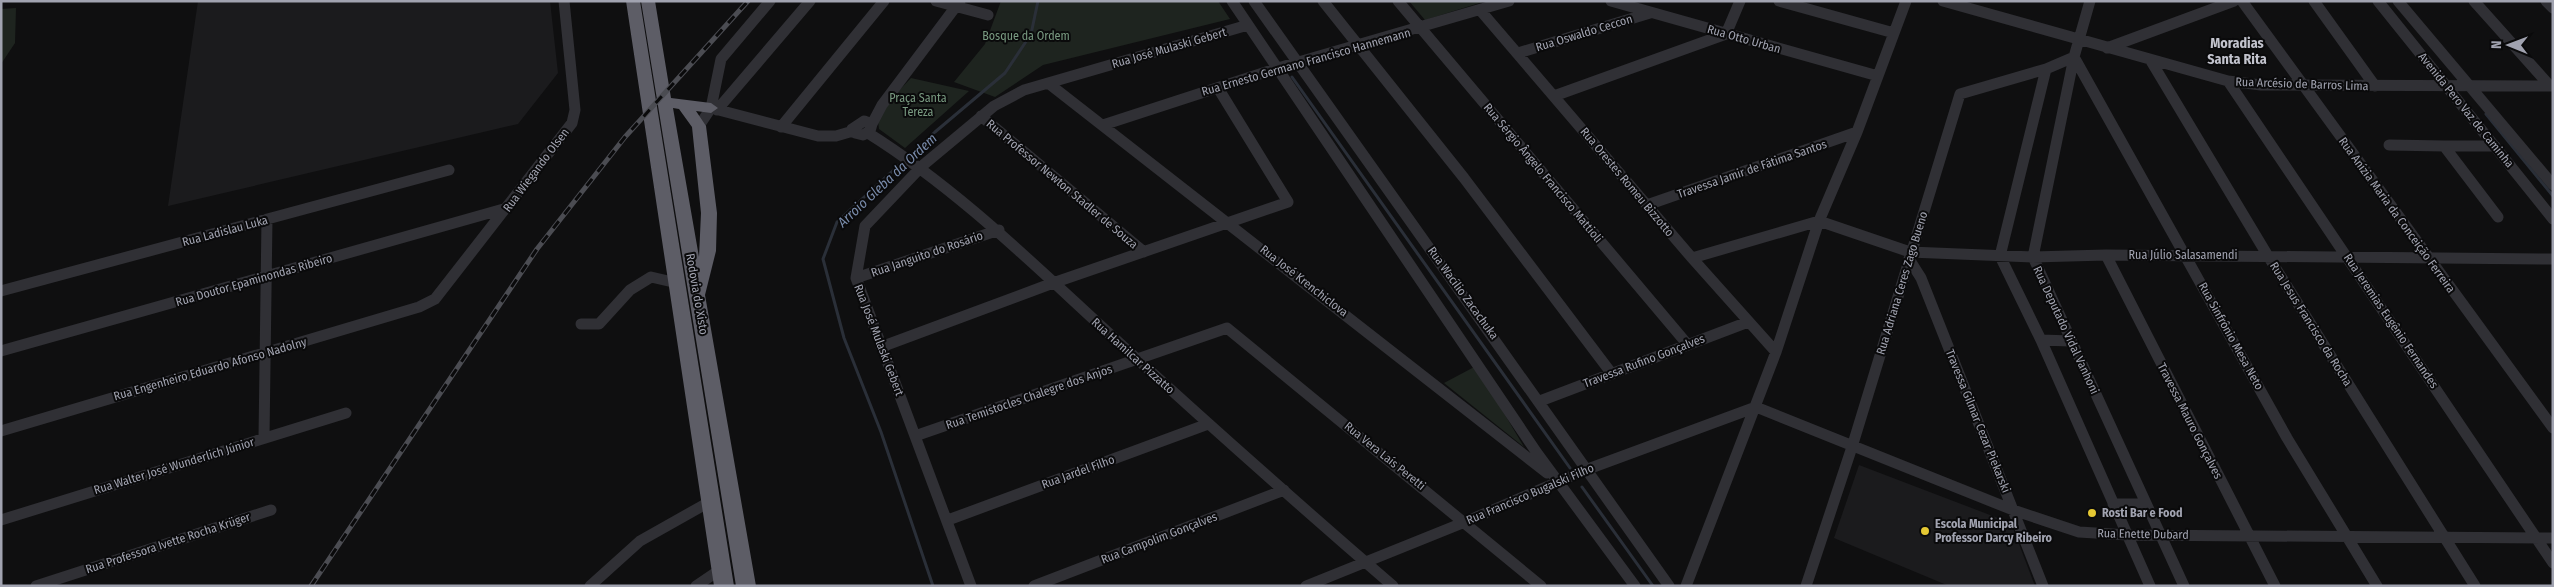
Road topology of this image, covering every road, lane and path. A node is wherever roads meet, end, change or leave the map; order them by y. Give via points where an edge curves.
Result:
1 (564, 1) edge
2 (624, 1) edge
3 (633, 1) edge
4 (648, 1) edge
5 (770, 1) edge
6 (810, 1) edge
7 (884, 1) edge
8 (936, 1) edge
9 (1232, 1) edge
10 (1254, 1) edge
11 (1323, 1) edge
12 (1398, 1) edge
13 (1509, 1) edge
14 (1611, 1) edge
15 (1740, 1) edge
16 (1779, 1) edge
17 (1906, 1) edge
18 (1943, 1) edge
19 (2090, 1) edge
20 (2234, 1) edge
21 (2242, 1) edge
22 (2314, 1) edge
23 (2378, 1) edge
24 (2398, 1) edge
25 (2474, 1) edge
26 (2546, 1) edge
27 (959, 4) edge
28 (1979, 6) edge
29 (2553, 8) edge
30 (1480, 10) junction
31 (1651, 13) junction
32 (988, 14) dead end
33 (1248, 25) junction
34 (1421, 28) junction
35 (637, 29) junction
36 (1894, 33) junction
37 (1726, 34) junction
38 (2079, 39) junction
39 (1358, 47) junction
40 (2108, 48) junction
41 (1518, 53) junction
42 (2074, 58) junction
43 (2151, 60) junction
44 (1299, 63) junction
45 (2051, 67) junction
46 (1278, 68) junction
47 (2072, 72) junction
48 (1878, 76) junction
49 (2228, 81) junction
50 (1048, 83) junction
51 (2301, 85) junction
52 (2375, 86) junction
53 (2447, 86) junction
54 (2472, 86) junction
55 (2551, 86) edge
56 (1218, 88) junction
57 (1554, 96) junction
58 (665, 102) junction
59 (882, 105) junction
60 (684, 106) junction
61 (714, 109) junction
62 (980, 116) junction
63 (1103, 125) junction
64 (699, 126) junction
65 (781, 127) junction
66 (855, 127) junction
67 (870, 129) junction
68 (1857, 132) junction
69 (2389, 145) dead end
70 (2444, 146) junction
71 (2495, 146) junction
72 (920, 165) junction
73 (449, 170) dead end
74 (2553, 185) edge
75 (1647, 205) junction
76 (507, 208) junction
77 (2498, 218) dead end
78 (267, 219) junction
79 (2553, 219) edge
80 (1819, 221) junction
81 (1230, 223) junction
82 (998, 230) junction
83 (1144, 252) junction
84 (2106, 255) junction
85 (1910, 256) junction
86 (2000, 256) junction
87 (2186, 256) junction
88 (2268, 256) junction
89 (2032, 257) junction
90 (1692, 258) junction
91 (2349, 258) junction
92 (2553, 258) edge
93 (2430, 259) junction
94 (266, 276) junction
95 (856, 278) junction
96 (677, 283) junction
97 (1053, 283) junction
98 (1, 291) edge
99 (698, 301) junction
100 (420, 307) joint
101 (1748, 322) junction
102 (581, 324) dead end
103 (1227, 328) joint
104 (2041, 340) junction
105 (2071, 341) junction
106 (1688, 345) junction
107 (881, 346) junction
108 (1, 351) edge
109 (1776, 352) junction
110 (265, 353) junction
111 (1137, 360) junction
112 (1612, 374) junction
113 (1540, 401) junction
114 (1756, 407) junction
115 (346, 413) dead end
116 (1208, 424) junction
117 (2553, 428) edge
118 (1, 431) edge
119 (916, 436) junction
120 (264, 438) junction
121 (1852, 446) junction
122 (1588, 469) junction
123 (1558, 482) junction
124 (1284, 490) junction
125 (711, 501) junction
126 (2113, 504) junction
127 (2146, 504) junction
128 (272, 510) dead end
129 (2013, 510) junction
130 (1, 520) edge
131 (948, 520) junction
132 (1465, 522) junction
133 (2128, 535) junction
134 (2160, 535) junction
135 (2249, 535) junction
136 (2349, 537) junction
137 (2445, 538) junction
138 (2537, 538) junction
139 (2553, 538) edge
140 (1365, 562) junction
141 (2553, 563) edge
142 (721, 568) junction
143 (36, 586) edge
144 (590, 586) edge
145 (696, 586) edge
146 (724, 586) edge
147 (746, 586) edge
148 (971, 586) edge
149 (1034, 586) edge
150 (1306, 586) edge
151 (1393, 586) edge
152 (1541, 586) edge
153 (1634, 586) edge
154 (1669, 586) edge
155 (1686, 586) edge
156 (1806, 586) edge
157 (2043, 586) edge
158 (2150, 586) edge
159 (2184, 586) edge
160 (2275, 586) edge
161 (2377, 586) edge
162 (2475, 586) edge

1 - 76 street, Rua Wiegando Olsen via 574,117 565,135
2 - 35 highway
3 - 35 highway, Rodovia do Xisto
4 - 58 highway, Rodovia do Xisto
5 - 61 street via 721,59
6 - 61 street
7 - 65 street
8 - 27 street
9 - 33 street, Rua Wacílio Zacachuka
10 - 44 street, Rua Wacílio Zacachuka
11 - 39 street
12 - 34 street, Rua Sérgio Ângelo Francisco Mattioli
13 - 30 street, Rua Ernesto Germano Francisco Hannemann
14 - 31 street, Rua Otto Urban
15 - 37 street
16 - 36 street
17 - 36 street
18 - 28 street, Rua Arcésio de Barros Lima
19 - 38 street, Rua Deputado Vidal Vanhoni
20 - 40 street
21 - 51 street, Rua Anízia Maria da Conceição Ferreira
22 - 52 street
23 - 53 street, Avenida Pero Vaz de Caminha
24 - 54 street, Avenida Pero Vaz de Caminha
25 - 55 street
26 - 29 street
27 - 32 street
27 - 59 street
28 - 38 street, Rua Arcésio de Barros Lima
30 - 34 street, Rua Ernesto Germano Francisco Hannemann
30 - 41 street, Rua Orestes Romeu Bizzotto
31 - 37 street, Rua Otto Urban
31 - 41 street, Rua Oswaldo Ceccon
33 - 46 street, Rua Wacílio Zacachuka
33 - 50 street, Rua José Mulaski Gebert
34 - 39 street, Rua Ernesto Germano Francisco Hannemann
34 - 106 street, Rua Sérgio Ângelo Francisco Mattioli
35 - 96 highway, Rodovia do Xisto
36 - 48 street
37 - 48 street, Rua Otto Urban
37 - 57 street
38 - 40 street, Rua Arcésio de Barros Lima
38 - 42 street, Rua Deputado Vidal Vanhoni
39 - 44 street, Rua Ernesto Germano Francisco Hannemann
39 - 112 street via 1464,178
40 - 43 street, Rua Arcésio de Barros Lima
41 - 57 street, Rua Orestes Romeu Bizzotto
42 - 45 street, Rua Adriana Ceres Zago Bueno
42 - 47 street, Rua Deputado Vidal Vanhoni
42 - 87 street, Rua Sinfrônio Mesa Neto
43 - 49 street, Rua Arcésio de Barros Lima
43 - 88 street, Rua Jesus Francisco da Rocha
44 - 46 street, Rua Ernesto Germano Francisco Hannemann
44 - 113 street, Rua Wacílio Zacachuka
45 - 47 street
45 - 85 street, Rua Adriana Ceres Zago Bueno via 1960,94
45 - 86 street
46 - 56 street, Rua Ernesto Germano Francisco Hannemann
46 - 123 street, Rua Wacílio Zacachuka
47 - 89 street, Rua Deputado Vidal Vanhoni
48 - 68 street
49 - 51 street, Rua Arcésio de Barros Lima
49 - 91 street, Rua Jeremias Eugênio Fernandes
50 - 62 street, Rua José Mulaski Gebert via 1007,97
50 - 63 street, Rua José Krenchiclova
51 - 52 street, Rua Arcésio de Barros Lima
51 - 93 street, Rua Anízia Maria da Conceição Ferreira
52 - 53 street, Rua Arcésio de Barros Lima
53 - 54 street, Rua Arcésio de Barros Lima
53 - 71 street, Avenida Pero Vaz de Caminha
54 - 55 street, Rua Arcésio de Barros Lima
54 - 74 street, Avenida Pero Vaz de Caminha
56 - 63 street, Rua Ernesto Germano Francisco Hannemann
56 - 81 street via 1288,202
57 - 75 street, Rua Orestes Romeu Bizzotto
58 - 60 highway
58 - 99 highway, Rodovia do Xisto
59 - 66 street
59 - 67 street
60 - 61 highway
60 - 64 highway
61 - 64 street
61 - 65 street
62 - 72 street, Rua José Mulaski Gebert
62 - 83 street, Rua Professor Newton Stadler de Souza
63 - 81 street, Rua José Krenchiclova
64 - 99 highway via 709,214 708,250
65 - 66 street via 827,137
66 - 67 street via 860,135
67 - 72 street, Rua Hamilcar Pizzatto
68 - 75 street, Travessa Jamir de Fátima Santos
68 - 80 street
69 - 70 street
70 - 71 street
70 - 77 street
71 - 79 street, Avenida Pero Vaz de Caminha
72 - 82 street, Rua Hamilcar Pizzatto
72 - 95 street, Rua José Mulaski Gebert via 865,226
73 - 78 street, Rua Ladislau Luka
75 - 90 street, Rua Orestes Romeu Bizzotto
76 - 94 street, Rua Doutor Epaminondas Ribeiro
76 - 100 street, Rua Wiegando Olsen via 441,293
78 - 94 street
78 - 98 street, Rua Ladislau Luka
80 - 85 street, Rua Júlio Salasamendi
80 - 90 street
80 - 109 street
81 - 83 street
81 - 123 street, Rua José Krenchiclova
82 - 95 street, Rua Janguito do Rosário
82 - 97 street, Rua Hamilcar Pizzatto
83 - 97 street
84 - 87 street, Rua Júlio Salasamendi
84 - 89 street, Rua Júlio Salasamendi
84 - 135 street, Travessa Mauro Gonçalves
85 - 86 street, Rua Júlio Salasamendi
85 - 121 street, Rua Adriana Ceres Zago Bueno
85 - 129 street, Travessa Gilmar Cezar Piekarski
86 - 89 street, Rua Júlio Salasamendi
86 - 104 street
87 - 88 street, Rua Júlio Salasamendi
87 - 136 street, Rua Sinfrônio Mesa Neto via 2287,438
88 - 91 street, Rua Júlio Salasamendi
88 - 137 street, Rua Jesus Francisco da Rocha
89 - 105 street, Rua Deputado Vidal Vanhoni
90 - 101 street, Rua Orestes Romeu Bizzotto
91 - 93 street, Rua Júlio Salasamendi
91 - 138 street, Rua Jeremias Eugênio Fernandes
92 - 93 street, Rua Júlio Salasamendi
93 - 117 street, Rua Anízia Maria da Conceição Ferreira
94 - 108 street, Rua Doutor Epaminondas Ribeiro
94 - 110 street
95 - 107 street, Rua José Mulaski Gebert
96 - 102 street via 652,277 630,290 599,324
96 - 125 highway, Rodovia do Xisto
97 - 107 street
97 - 111 street, Rua Hamilcar Pizzatto
99 - 147 highway, Rodovia do Xisto
100 - 110 street, Rua Engenheiro Eduardo Afonso Nadolny
101 - 106 street, Travessa Rufino Gonçalves
101 - 109 street, Rua Orestes Romeu Bizzotto
103 - 111 street, Rua Temistocles Chalegre dos Anjos
103 - 132 street, Rua Vera Laís Peretti
104 - 105 street
104 - 126 street
105 - 127 street, Rua Deputado Vidal Vanhoni
106 - 112 street, Travessa Rufino Gonçalves
107 - 119 street, Rua José Mulaski Gebert
109 - 114 street
110 - 118 street, Rua Engenheiro Eduardo Afonso Nadolny
110 - 120 street
111 - 116 street, Rua Hamilcar Pizzatto
111 - 119 street, Rua Temistocles Chalegre dos Anjos
112 - 113 street, Travessa Rufino Gonçalves
113 - 122 street, Rua Wacílio Zacachuka
114 - 121 street, Rua Enette Dubard
114 - 122 street, Rua Francisco Bugalski Filho
114 - 155 street
115 - 120 street, Rua Walter José Wunderlich Júnior
116 - 124 street, Rua Hamilcar Pizzatto
116 - 131 street, Rua Jardel Filho
119 - 131 street, Rua José Mulaski Gebert
120 - 130 street, Rua Walter José Wunderlich Júnior
121 - 129 street, Rua Enette Dubard
121 - 156 street, Rua Adriana Ceres Zago Bueno
122 - 123 street, Rua Francisco Bugalski Filho
122 - 154 street, Rua Wacílio Zacachuka
123 - 132 street, Rua Francisco Bugalski Filho
123 - 153 street, Rua Wacílio Zacachuka
124 - 140 street, Rua Hamilcar Pizzatto
124 - 149 street, Rua Campolim Gonçalves
125 - 142 highway, Rodovia do Xisto
125 - 144 street via 640,541
126 - 127 street
126 - 133 street
127 - 134 street, Rua Deputado Vidal Vanhoni
128 - 143 street, Rua Professora Ivette Rocha Krüger
129 - 133 street, Rua Enette Dubard via 2078,532
129 - 157 street, Travessa Gilmar Cezar Piekarski
131 - 148 street, Rua José Mulaski Gebert
132 - 140 street, Rua Francisco Bugalski Filho
132 - 152 street, Rua Vera Laís Peretti
133 - 134 street, Rua Enette Dubard
133 - 158 street
134 - 135 street, Rua Enette Dubard
134 - 159 street, Rua Deputado Vidal Vanhoni
135 - 136 street, Rua Enette Dubard
135 - 160 street, Travessa Mauro Gonçalves
136 - 137 street, Rua Enette Dubard
136 - 161 street, Rua Sinfrônio Mesa Neto
137 - 138 street, Rua Enette Dubard
137 - 162 street, Rua Jesus Francisco da Rocha
138 - 139 street, Rua Enette Dubard
138 - 141 street, Rua Jeremias Eugênio Fernandes
140 - 150 street, Rua Francisco Bugalski Filho
140 - 151 street, Rua Hamilcar Pizzatto
142 - 145 street
142 - 146 highway, Rodovia do Xisto

